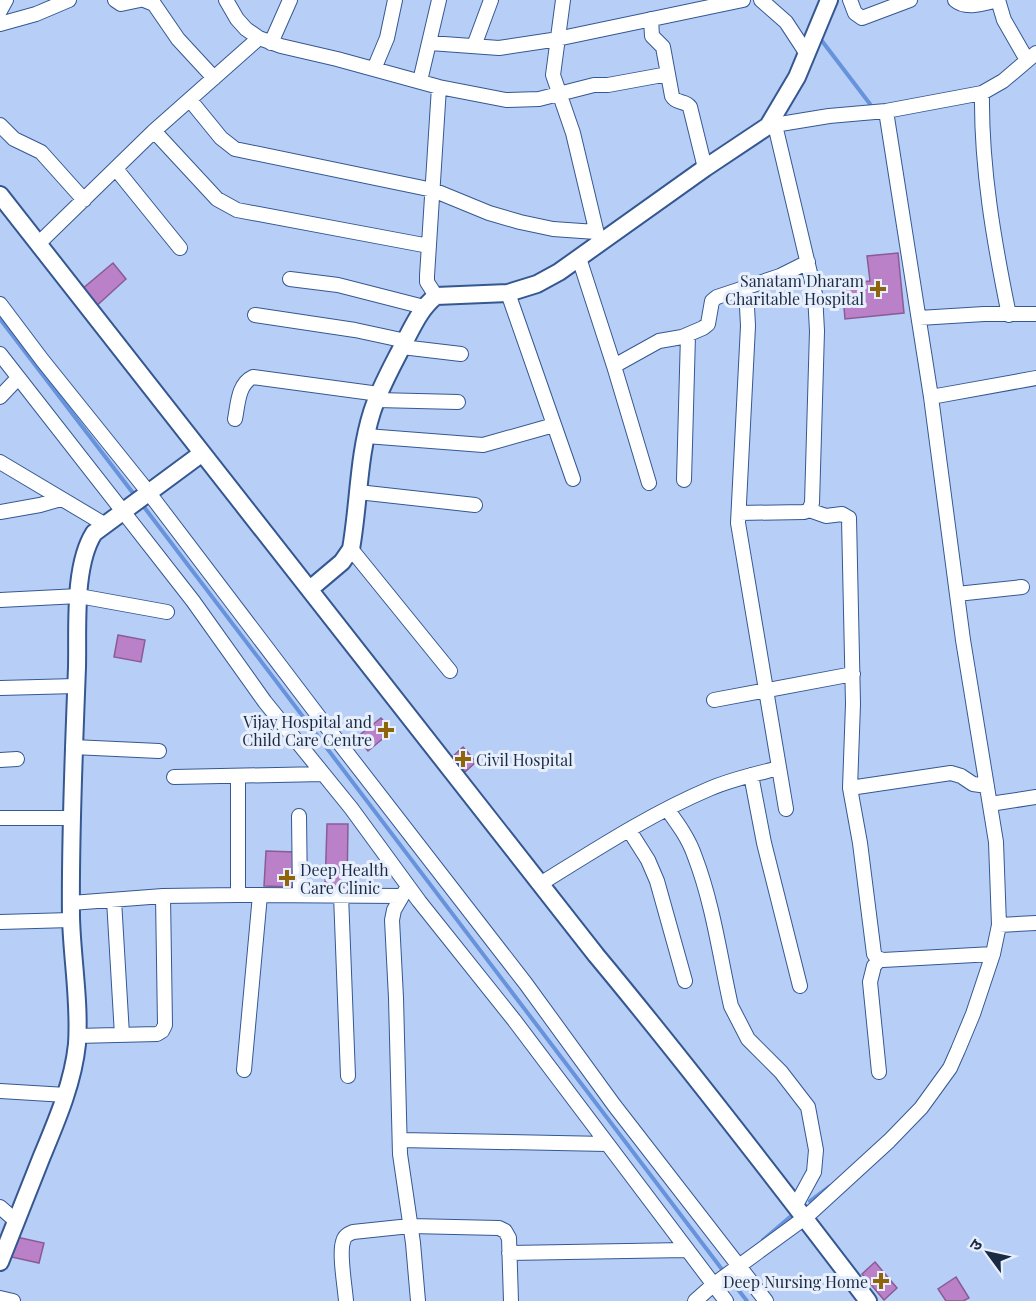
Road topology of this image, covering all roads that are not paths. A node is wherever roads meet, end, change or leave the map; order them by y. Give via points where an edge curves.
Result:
1 (6, 0) edge
2 (69, 0) edge
3 (115, 0) edge
4 (142, 0) edge
5 (226, 0) edge
6 (290, 0) edge
7 (395, 0) edge
8 (439, 0) edge
9 (491, 0) edge
10 (563, 0) edge
11 (743, 0) edge
12 (762, 0) edge
13 (829, 0) edge
14 (850, 0) edge
15 (910, 0) edge
16 (955, 0) edge
17 (998, 0) edge
18 (0, 11) edge
19 (651, 19) junction
20 (0, 24) edge
21 (557, 39) junction
22 (265, 40) junction
23 (430, 42) junction
24 (474, 46) junction
25 (807, 54) junction
26 (1032, 56) edge
27 (374, 69) junction
28 (668, 74) junction
29 (214, 78) junction
30 (420, 81) junction
31 (439, 87) junction
32 (982, 93) junction
33 (559, 96) junction
34 (190, 100) junction
35 (886, 111) junction
36 (0, 125) edge
37 (772, 126) junction
38 (154, 132) junction
39 (705, 168) junction
40 (116, 169) junction
41 (433, 190) junction
42 (0, 195) edge
43 (84, 200) junction
44 (598, 238) junction
45 (38, 244) junction
46 (429, 246) junction
47 (180, 248) dead end
48 (579, 258) junction
49 (808, 262) junction
50 (290, 279) dead end
51 (746, 288) junction
52 (508, 293) junction
53 (430, 302) junction
54 (0, 304) edge
55 (1036, 314) edge
56 (255, 315) dead end
57 (1009, 315) junction
58 (919, 318) junction
59 (688, 334) junction
60 (404, 344) junction
61 (0, 354) edge
62 (461, 354) dead end
63 (614, 366) junction
64 (18, 378) junction
65 (1036, 378) edge
66 (0, 397) edge
67 (378, 397) junction
68 (931, 397) junction
69 (458, 402) dead end
70 (235, 419) dead end
71 (554, 425) junction
72 (366, 436) junction
73 (201, 454) junction
74 (0, 462) edge
75 (573, 478) dead end
76 (684, 480) dead end
77 (650, 483) dead end
78 (358, 492) junction
79 (61, 499) junction
80 (138, 501) junction
81 (474, 505) dead end
82 (808, 510) junction
83 (0, 512) edge
84 (739, 513) junction
85 (104, 524) junction
86 (351, 549) junction
87 (1022, 587) dead end
88 (310, 589) junction
89 (957, 594) junction
90 (79, 597) junction
91 (0, 600) edge
92 (166, 612) dead end
93 (450, 671) dead end
94 (852, 674) junction
95 (76, 686) junction
96 (0, 688) edge
97 (766, 688) junction
98 (714, 700) dead end
99 (73, 747) junction
100 (159, 751) dead end
101 (17, 759) dead end
102 (0, 760) edge
103 (780, 768) junction
104 (323, 774) junction
105 (751, 775) junction
106 (238, 776) junction
107 (174, 777) dead end
108 (987, 786) junction
109 (850, 788) junction
110 (1036, 797) edge
111 (990, 804) junction
112 (667, 809) junction
113 (786, 809) dead end
114 (299, 816) dead end
115 (0, 818) edge
116 (70, 818) junction
117 (629, 830) junction
118 (540, 884) junction
119 (405, 891) junction
120 (238, 895) junction
121 (260, 895) junction
122 (300, 895) junction
123 (163, 896) junction
124 (341, 896) junction
125 (114, 900) junction
126 (71, 912) junction
127 (0, 922) edge
128 (1036, 923) edge
129 (999, 925) junction
130 (993, 954) junction
131 (880, 959) junction
132 (685, 981) dead end
133 (800, 986) dead end
134 (122, 1035) junction
135 (77, 1036) junction
136 (244, 1071) dead end
137 (879, 1072) dead end
138 (348, 1076) dead end
139 (0, 1091) edge
140 (66, 1095) junction
141 (399, 1140) junction
142 (607, 1144) junction
143 (0, 1207) edge
144 (801, 1211) junction
145 (16, 1221) junction
146 (410, 1226) junction
147 (686, 1250) junction
148 (509, 1252) junction
149 (0, 1262) edge
150 (726, 1276) junction
151 (0, 1298) edge
152 (13, 1301) edge
153 (346, 1301) edge
154 (418, 1301) edge
155 (511, 1301) edge
156 (695, 1301) edge
157 (726, 1301) edge
158 (766, 1301) edge
159 (868, 1301) edge

1 - 18 street
2 - 20 street
3 - 4 street via 121,4
4 - 29 street via 154,4 178,39
5 - 22 street via 246,29
6 - 22 street
7 - 27 street via 387,38
8 - 23 street
9 - 24 street
10 - 21 street
11 - 19 street
12 - 25 street via 786,22
13 - 25 street
14 - 15 street via 855,13 862,18
16 - 17 street via 970,5
17 - 26 street via 1004,20
19 - 21 street
19 - 28 street via 652,36 663,47
21 - 24 street via 499,48
21 - 33 street via 553,75
22 - 27 street
22 - 29 street
23 - 24 street
23 - 30 street
25 - 37 street
26 - 32 street
27 - 30 street
28 - 33 street via 608,86 594,85
28 - 39 street via 673,99 690,107
29 - 34 street
30 - 31 street
31 - 33 street via 516,101
31 - 41 street
32 - 35 street
32 - 57 street via 987,182
33 - 44 street via 573,133
34 - 38 street
34 - 41 street via 221,138 235,148
35 - 37 street
35 - 58 street
36 - 43 street via 14,139 41,152
37 - 39 street
37 - 49 street
38 - 40 street
38 - 46 street via 217,199 237,210
39 - 44 street
40 - 43 street
40 - 47 street
41 - 44 street via 489,213
41 - 46 street
42 - 45 street
43 - 45 street
44 - 48 street
45 - 73 street
46 - 53 street
48 - 52 street via 537,284
48 - 63 street
49 - 51 street
49 - 82 street via 818,331 812,503
50 - 53 street
51 - 59 street via 717,297 712,301 708,324
51 - 84 street via 748,326
52 - 53 street
52 - 71 street
53 - 60 street
54 - 80 street
55 - 57 street
56 - 60 street via 355,330
57 - 58 street
58 - 68 street
59 - 63 street via 659,341
59 - 76 street
60 - 62 street
60 - 67 street
61 - 64 street
63 - 77 street
64 - 66 street
64 - 80 street
65 - 68 street
67 - 69 street
67 - 70 street via 254,377 243,385
67 - 72 street
68 - 89 street
71 - 72 street via 483,445
71 - 75 street
72 - 78 street
73 - 80 street
73 - 88 street
74 - 79 street
78 - 81 street
78 - 86 street
79 - 83 street
79 - 85 street
80 - 85 street
80 - 104 street via 193,601 265,702
80 - 150 street via 323,722 526,984 614,1105
82 - 84 street
82 - 94 street via 849,518
84 - 97 street via 739,538
85 - 90 street via 86,546
86 - 88 street via 342,562
86 - 93 street
87 - 89 street
88 - 118 street
89 - 108 street
90 - 91 street
90 - 92 street
90 - 95 street
94 - 97 street
94 - 109 street
95 - 96 street
95 - 99 street
97 - 98 street
97 - 103 street
99 - 100 street
99 - 116 street
101 - 102 street
103 - 105 street
103 - 113 street
104 - 106 street
104 - 119 street
105 - 112 street via 710,788
105 - 133 street
106 - 107 street
106 - 120 street
108 - 109 street via 951,773
108 - 111 street
109 - 131 street via 872,944
110 - 111 street
111 - 129 street via 996,842
112 - 117 street
112 - 144 street via 695,856 738,1022 748,1039 808,1107 816,1150 814,1172
114 - 122 street
115 - 116 street
116 - 126 street
117 - 118 street
117 - 132 street via 657,880
118 - 144 street
119 - 124 street
119 - 141 street via 392,920
119 - 142 street via 514,1020
120 - 121 street
120 - 123 street
121 - 122 street
121 - 136 street
122 - 124 street
123 - 125 street
123 - 134 street via 165,1025 156,1034
124 - 138 street
125 - 126 street
125 - 134 street
126 - 127 street
126 - 135 street
128 - 129 street
129 - 130 street
130 - 131 street
130 - 144 street via 973,1014 940,1083 889,1141
131 - 137 street via 870,982
134 - 135 street
135 - 140 street
139 - 140 street
140 - 145 street
141 - 142 street
141 - 146 street
142 - 147 street
143 - 145 street
144 - 150 street
144 - 159 street
145 - 149 street
146 - 148 street via 499,1228 509,1238
146 - 153 street via 347,1235 342,1249
146 - 154 street
147 - 148 street
147 - 150 street
148 - 155 street
150 - 156 street
150 - 157 street
150 - 158 street
151 - 152 street

